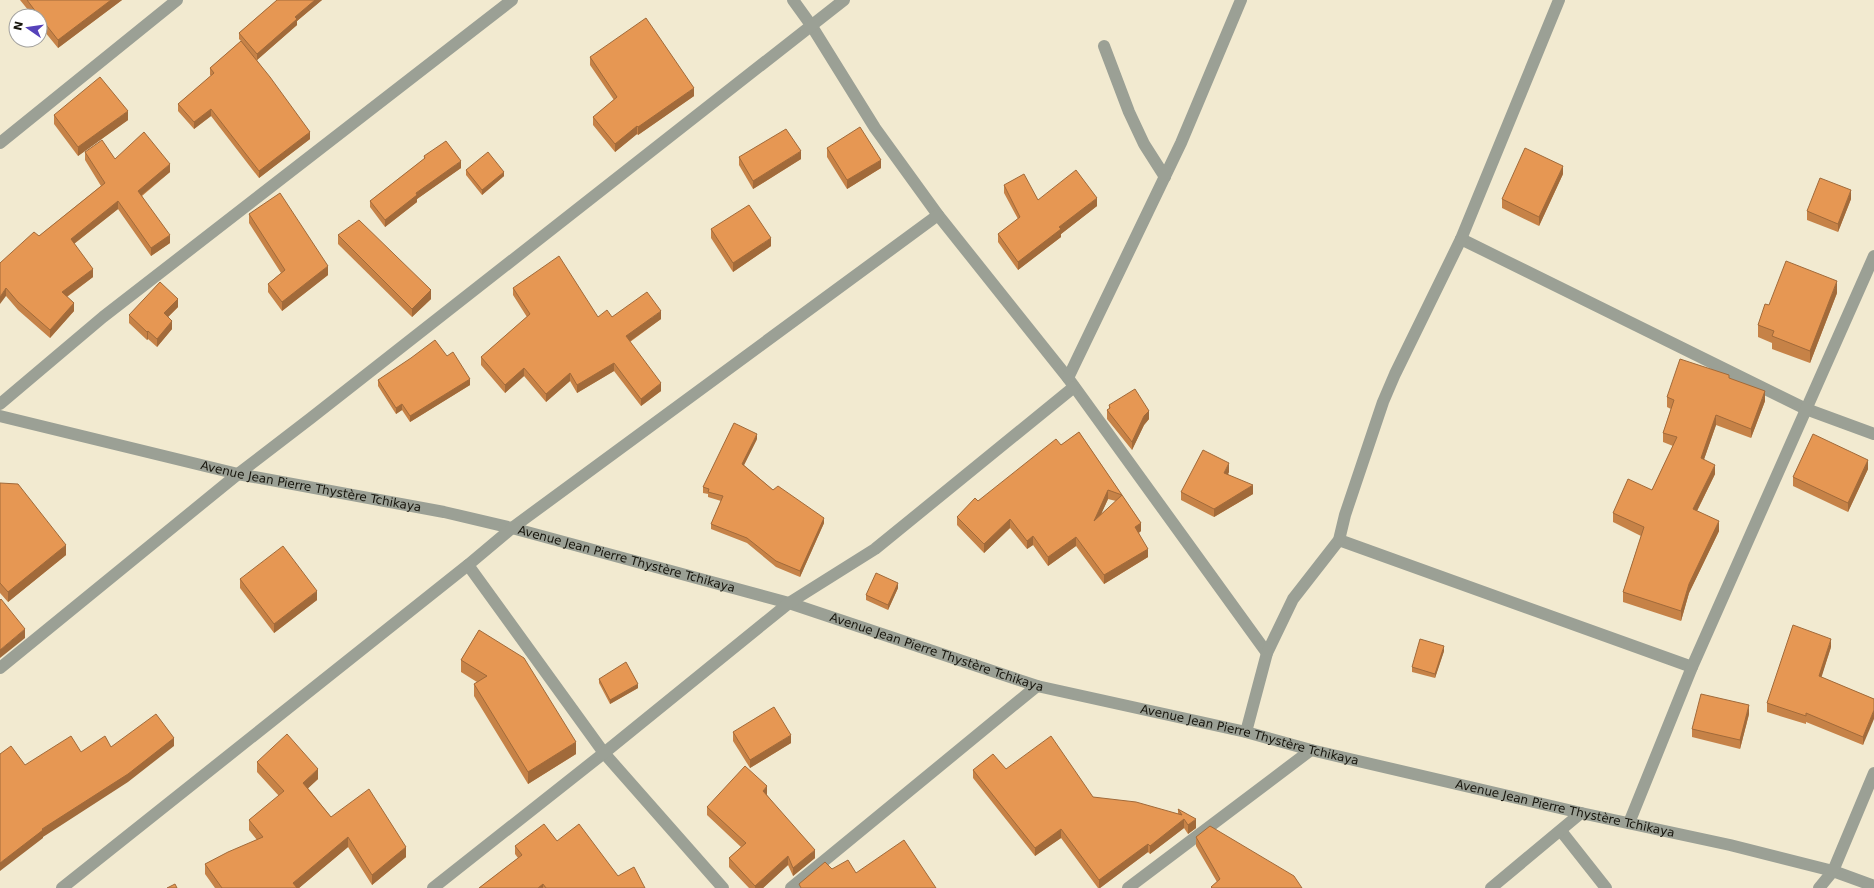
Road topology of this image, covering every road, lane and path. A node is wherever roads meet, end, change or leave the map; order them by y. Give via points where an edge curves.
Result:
1 (176, 0) edge
2 (512, 0) edge
3 (793, 0) edge
4 (844, 0) edge
5 (1242, 0) edge
6 (1559, 0) edge
7 (811, 25) junction
8 (1104, 46) dead end
9 (0, 143) edge
10 (1165, 176) junction
11 (938, 215) junction
12 (1461, 239) junction
13 (1874, 256) edge
14 (1071, 383) junction
15 (0, 404) edge
16 (1806, 409) junction
17 (0, 416) edge
18 (1874, 434) edge
19 (238, 474) junction
20 (512, 528) junction
21 (1339, 540) junction
22 (468, 565) junction
23 (789, 603) junction
24 (1267, 653) junction
25 (1692, 667) junction
26 (0, 668) edge
27 (1037, 686) junction
28 (1246, 732) junction
29 (1311, 750) junction
30 (604, 753) junction
31 (1874, 773) edge
32 (1581, 813) junction
33 (1629, 823) junction
34 (1561, 831) junction
35 (1833, 871) junction
36 (1874, 886) edge
37 (62, 888) edge
38 (433, 888) edge
39 (723, 888) edge
40 (791, 888) edge
41 (1128, 888) edge
42 (1491, 888) edge
43 (1606, 888) edge
44 (1819, 888) edge

1 - 9 street
2 - 15 street via 103,317
3 - 7 street
4 - 7 street
5 - 10 street
6 - 12 street
7 - 11 street via 875,128
7 - 19 street
8 - 10 street via 1144,144
10 - 14 street
11 - 14 street
11 - 20 street
12 - 16 street
12 - 21 street via 1383,402
13 - 16 street
14 - 23 street via 875,549
14 - 24 street
16 - 18 street
16 - 25 street
17 - 19 street, Avenue Jean Pierre Thystère Tchikaya
19 - 20 street, Avenue Jean Pierre Thystère Tchikaya via 444,512
19 - 26 street
20 - 22 street
20 - 23 street, Avenue Jean Pierre Thystère Tchikaya
21 - 24 street via 1293,599
21 - 25 street
22 - 30 street
22 - 37 street
23 - 27 street, Avenue Jean Pierre Thystère Tchikaya
23 - 30 street
24 - 28 street
25 - 33 street
27 - 28 street, Avenue Jean Pierre Thystère Tchikaya
27 - 40 street
28 - 29 street, Avenue Jean Pierre Thystère Tchikaya
29 - 32 street, Avenue Jean Pierre Thystère Tchikaya
29 - 41 street
30 - 38 street
30 - 39 street
31 - 35 street
32 - 33 street, Avenue Jean Pierre Thystère Tchikaya
32 - 34 street
33 - 35 street, Avenue Jean Pierre Thystère Tchikaya
34 - 42 street
34 - 43 street
35 - 36 street, Avenue Jean Pierre Thystère Tchikaya
35 - 44 street

